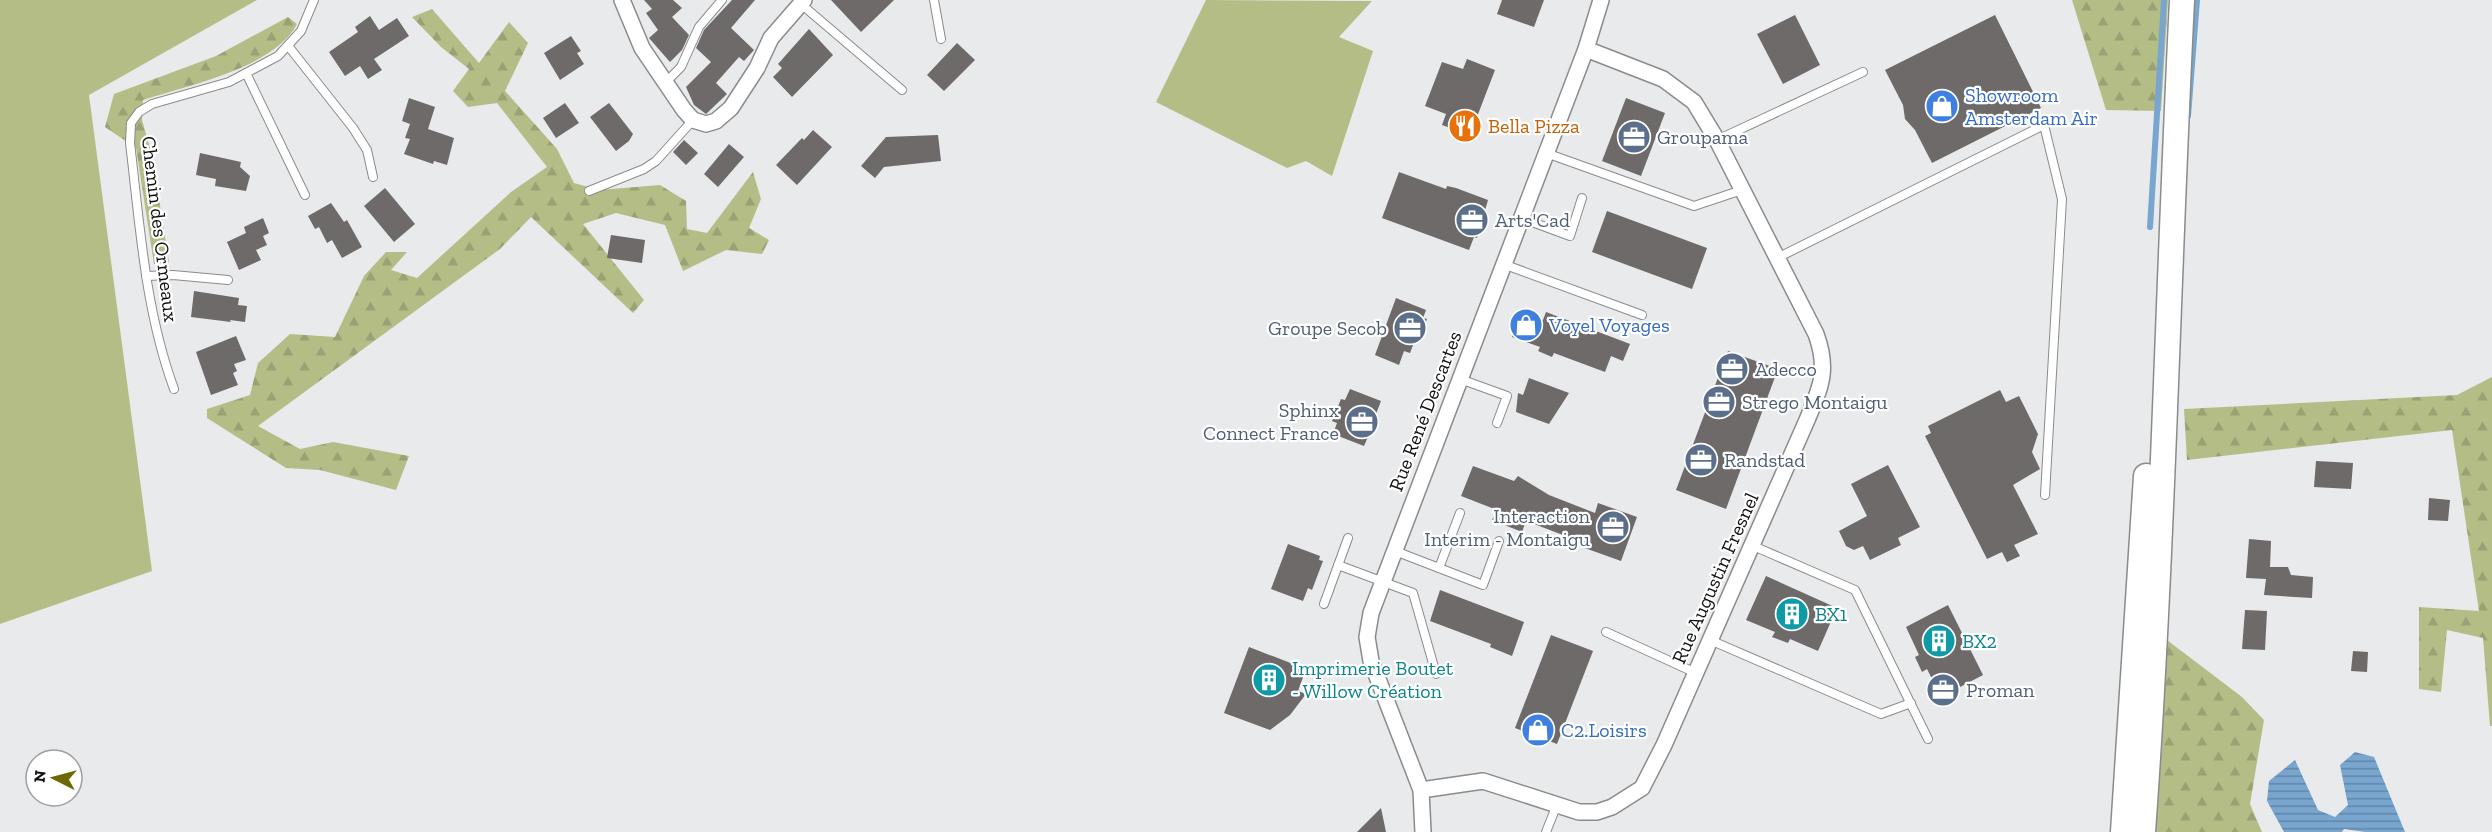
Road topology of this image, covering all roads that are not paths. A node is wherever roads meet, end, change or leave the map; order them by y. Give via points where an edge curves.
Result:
1 (314, 0) edge
2 (622, 0) edge
3 (722, 0) edge
4 (934, 0) edge
5 (1601, 0) edge
6 (2182, 0) edge
7 (802, 2) edge
8 (941, 39) dead end
9 (289, 47) junction
10 (1586, 49) junction
11 (1863, 72) dead end
12 (246, 73) junction
13 (666, 82) junction
14 (902, 90) dead end
15 (693, 120) junction
16 (1717, 140) junction
17 (1545, 153) junction
18 (373, 177) dead end
19 (1742, 190) junction
20 (589, 191) dead end
21 (305, 195) dead end
22 (1582, 198) dead end
23 (2172, 211) junction
24 (1521, 218) junction
25 (1777, 258) junction
26 (1503, 264) junction
27 (146, 276) junction
28 (228, 280) dead end
29 (1642, 315) dead end
30 (1460, 379) junction
31 (174, 389) dead end
32 (1497, 423) dead end
33 (2046, 495) dead end
34 (1460, 513) dead end
35 (1348, 538) dead end
36 (1499, 541) dead end
37 (1751, 545) junction
38 (1395, 551) junction
39 (1338, 565) junction
40 (1439, 568) junction
41 (1383, 582) junction
42 (1324, 604) dead end
43 (1606, 632) dead end
44 (1710, 640) junction
45 (1696, 673) junction
46 (1436, 674) dead end
47 (1911, 703) junction
48 (1928, 739) dead end
49 (1421, 790) junction
50 (1556, 807) junction
51 (1423, 832) edge
52 (1546, 832) edge
53 (2123, 832) edge
54 (2143, 832) edge

1 - 9 lane, Chemin des Ormeaux via 301,32
2 - 13 street via 642,48
3 - 13 lane via 699,27 681,67
4 - 8 lane
5 - 10 street
6 - 23 main road
7 - 14 lane
7 - 15 street via 771,38 731,108 717,121 706,124
9 - 12 lane, Chemin des Ormeaux
9 - 18 lane via 367,150
10 - 16 street, Rue Augustin Fresnel via 1663,79 1682,92 1694,102
10 - 17 street, Rue René Descartes
11 - 16 lane
12 - 21 lane
12 - 27 lane, Chemin des Ormeaux via 201,92 152,104 131,123
13 - 15 street
15 - 20 lane via 656,161
16 - 19 street, Rue Augustin Fresnel
17 - 19 lane via 1694,206
17 - 24 street, Rue René Descartes
19 - 25 street, Rue Augustin Fresnel
22 - 24 lane via 1570,236
23 - 53 main road via 2159,300
23 - 54 main road via 2167,414
24 - 26 street, Rue René Descartes
25 - 33 lane via 2044,125 2062,199
25 - 37 street, Rue Augustin Fresnel via 1816,334 1824,355 1824,373
26 - 29 lane
26 - 30 street, Rue René Descartes
27 - 28 lane via 173,274
27 - 31 lane, Chemin des Ormeaux via 160,347
30 - 32 lane via 1507,396
30 - 38 street, Rue René Descartes
34 - 40 lane
35 - 39 lane
36 - 40 lane via 1483,585
37 - 44 street, Rue Augustin Fresnel
37 - 47 lane via 1855,590
38 - 40 lane
38 - 41 street, Rue René Descartes
39 - 41 lane
39 - 42 lane
41 - 46 lane via 1413,593
41 - 49 street, Rue René Descartes via 1367,637 1371,661
43 - 45 lane
44 - 45 street, Rue Augustin Fresnel
44 - 47 lane via 1881,714
45 - 50 street, Rue Augustin Fresnel via 1652,772 1641,788 1598,812
47 - 48 lane
49 - 50 street, Rue Augustin Fresnel via 1483,781
49 - 51 street, Rue René Descartes
50 - 52 lane

